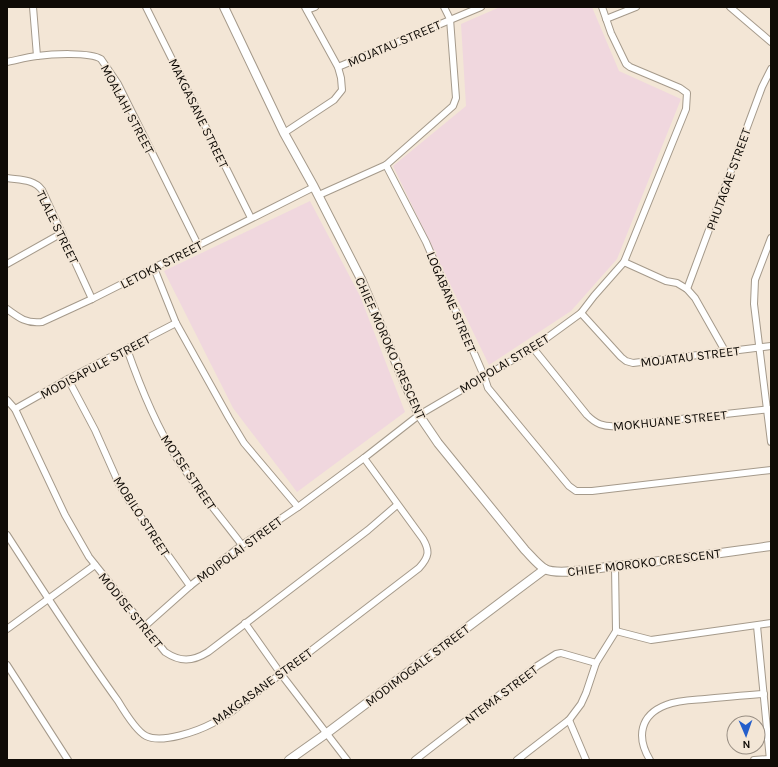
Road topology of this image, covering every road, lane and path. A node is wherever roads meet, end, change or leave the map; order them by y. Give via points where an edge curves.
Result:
1 (33, 7) edge
2 (146, 7) edge
3 (224, 7) edge
4 (315, 7) edge
5 (444, 7) edge
6 (481, 7) edge
7 (602, 7) edge
8 (636, 7) edge
9 (730, 7) edge
10 (306, 9) edge
11 (450, 19) junction
12 (606, 19) junction
13 (771, 42) edge
14 (37, 56) junction
15 (7, 62) edge
16 (338, 67) junction
17 (771, 69) edge
18 (284, 133) junction
19 (386, 165) junction
20 (7, 178) edge
21 (314, 187) junction
22 (319, 195) junction
23 (251, 218) junction
24 (62, 233) junction
25 (771, 238) edge
26 (198, 245) junction
27 (624, 262) junction
28 (7, 264) edge
29 (154, 268) junction
30 (687, 289) junction
31 (92, 299) junction
32 (7, 309) edge
33 (581, 313) junction
34 (176, 323) junction
35 (771, 346) edge
36 (759, 347) junction
37 (533, 348) junction
38 (127, 349) junction
39 (725, 351) junction
40 (484, 376) junction
41 (68, 379) junction
42 (7, 400) edge
43 (15, 409) junction
44 (769, 409) edge
45 (419, 415) junction
46 (771, 442) edge
47 (364, 458) junction
48 (771, 470) edge
49 (397, 505) junction
50 (298, 507) junction
51 (7, 535) edge
52 (242, 545) junction
53 (771, 546) edge
54 (95, 565) junction
55 (615, 566) junction
56 (545, 569) junction
57 (190, 586) junction
58 (48, 600) junction
59 (245, 623) junction
60 (771, 623) edge
61 (145, 626) junction
62 (757, 626) junction
63 (7, 629) edge
64 (616, 631) junction
65 (596, 664) junction
66 (7, 665) edge
67 (281, 674) junction
68 (764, 694) junction
69 (569, 720) junction
70 (327, 733) junction
71 (68, 760) edge
72 (289, 760) edge
73 (347, 760) edge
74 (415, 760) edge
75 (517, 760) edge
76 (586, 760) edge
77 (650, 760) edge
78 (754, 760) edge
79 (770, 760) edge

1 - 14 street
2 - 23 street, MAKGASANE STREET
3 - 18 street, CHIEF MOROKO CRESCENT
4 - 10 street
5 - 11 street, MOJATAU STREET
6 - 11 street, MOJATAU STREET
7 - 12 street, MOIPOLAI STREET
8 - 12 street
9 - 13 street
10 - 16 street
11 - 16 street, MOJATAU STREET
11 - 19 street via 455,103
12 - 27 street, MOIPOLAI STREET via 626,64 687,93 686,109
14 - 15 street, MOALAHI STREET
14 - 26 street, MOALAHI STREET via 86,54 98,57 104,62 118,84
16 - 18 street via 342,90 338,96
17 - 30 street, PHUTAGAE STREET
18 - 21 street, CHIEF MOROKO CRESCENT
19 - 22 street
19 - 40 street, LOGABANE STREET via 426,242
20 - 24 street, TLALE STREET via 38,185
21 - 22 street, CHIEF MOROKO CRESCENT
21 - 23 street, LETOKA STREET
22 - 45 street, CHIEF MOROKO CRESCENT via 361,279
23 - 26 street, LETOKA STREET
24 - 28 street
24 - 31 street, TLALE STREET
25 - 36 street via 755,280 754,304
26 - 29 street, LETOKA STREET
27 - 30 street
27 - 33 street, MOIPOLAI STREET
29 - 31 street, LETOKA STREET
29 - 34 street
30 - 39 street via 696,298
31 - 32 street, LETOKA STREET via 35,323 20,319
33 - 37 street, MOIPOLAI STREET
33 - 39 street, MOJATAU STREET via 621,357 630,362 639,363
34 - 38 street, MODISAPULE STREET
34 - 50 street via 212,391 244,443
35 - 36 street, MOJATAU STREET
36 - 39 street, MOJATAU STREET
36 - 44 street
37 - 40 street, MOIPOLAI STREET
37 - 44 street, MOKHUANE STREET via 587,415 600,425 617,426
38 - 41 street, MODISAPULE STREET
38 - 52 street, MOTSE STREET via 164,436 194,482
40 - 45 street, MOIPOLAI STREET
40 - 48 street, LOGABANE STREET via 495,398 568,486 576,490 592,491
41 - 43 street, MODISAPULE STREET
41 - 57 street, MOBILO STREET via 95,430 119,484
42 - 43 street, MODISE STREET
43 - 54 street, MODISE STREET via 65,515
44 - 46 street
45 - 47 street, MOIPOLAI STREET
45 - 56 street, CHIEF MOROKO CRESCENT via 438,443 525,550
47 - 49 street, MAKGASANE STREET
47 - 50 street, MOIPOLAI STREET
49 - 59 street, MODISE STREET
49 - 67 street, MAKGASANE STREET via 426,544 426,561
50 - 52 street, MOIPOLAI STREET
51 - 58 street, MAKGASANE STREET
52 - 57 street, MOIPOLAI STREET
53 - 55 street, CHIEF MOROKO CRESCENT via 670,561
54 - 58 street
54 - 61 street, MODISE STREET
55 - 56 street, CHIEF MOROKO CRESCENT via 557,571
55 - 64 street
56 - 70 street, MODIMOGALE STREET
57 - 61 street, MOIPOLAI STREET
58 - 63 street
58 - 67 street, MAKGASANE STREET via 107,687 146,736 162,739 212,724
59 - 61 street, MODISE STREET via 208,652 194,659 173,657 165,652
59 - 67 street
60 - 62 street
62 - 64 street via 651,640
62 - 68 street
64 - 65 street
65 - 69 street via 586,693
65 - 74 street, NTEMA STREET via 561,653 556,654
66 - 71 street
67 - 70 street
68 - 77 street via 687,700 666,705 645,720 642,728
68 - 79 street
69 - 75 street
69 - 76 street
70 - 72 street, MODIMOGALE STREET
70 - 73 street
78 - 79 street

